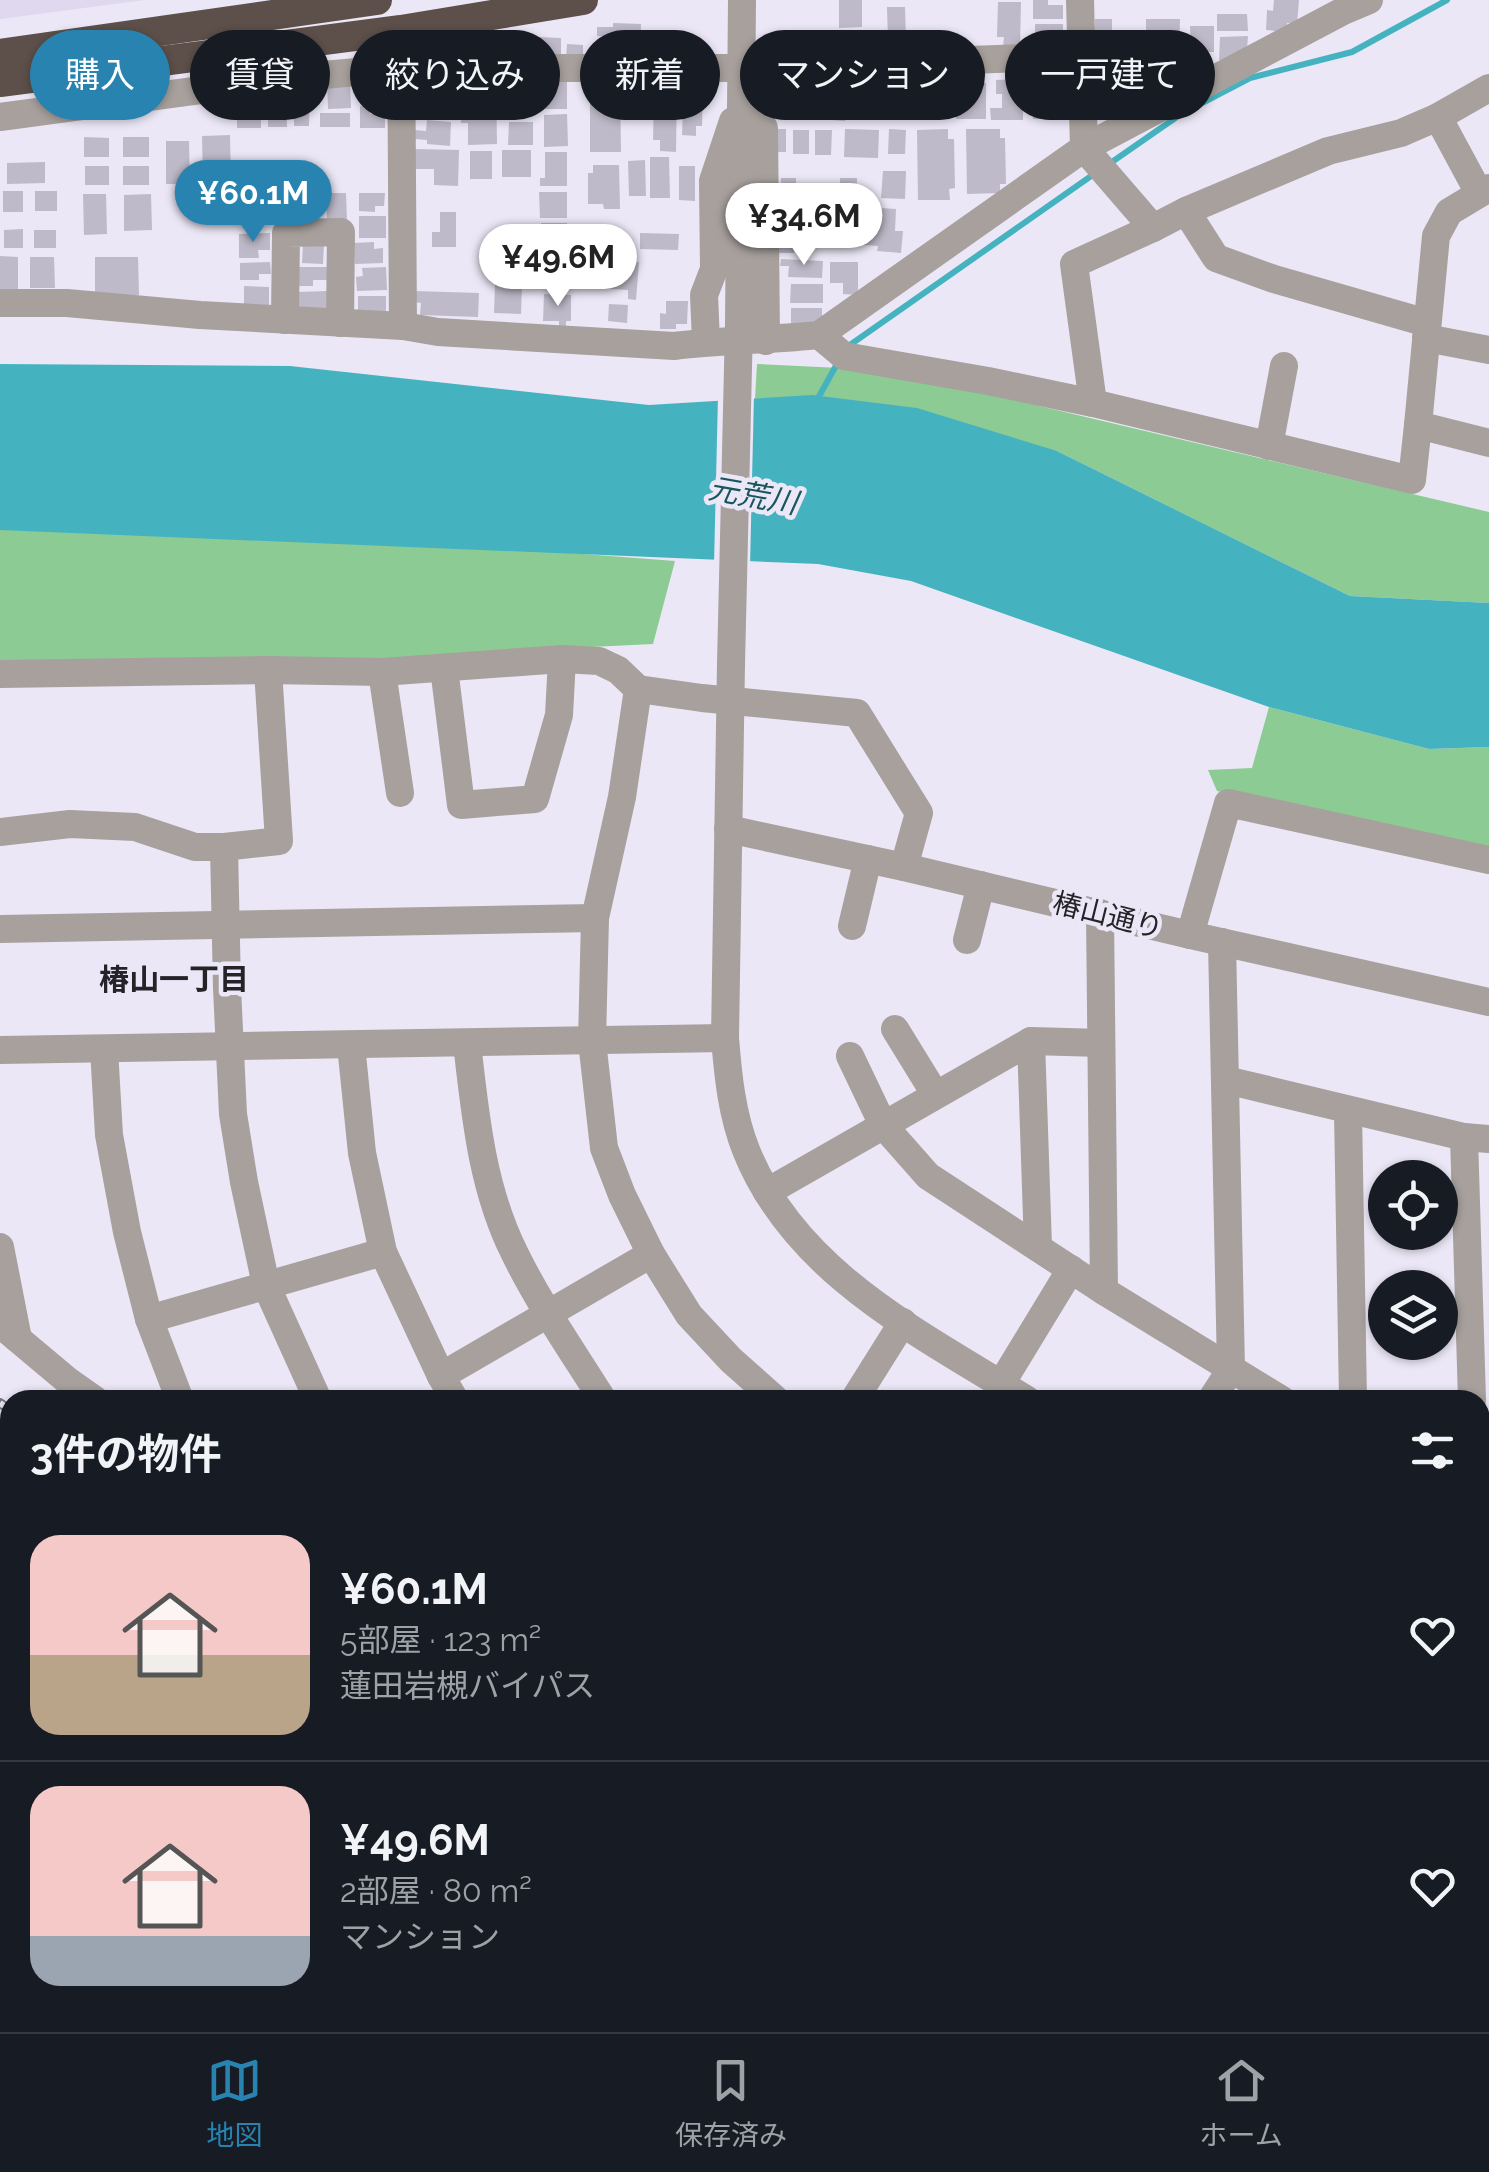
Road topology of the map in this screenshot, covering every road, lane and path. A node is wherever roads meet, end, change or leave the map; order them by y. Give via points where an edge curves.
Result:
1 (377, 0) edge
2 (582, 0) edge
3 (742, 0) edge
4 (1080, 0) edge
5 (1369, 0) edge
6 (1341, 6) edge
7 (401, 30) edge
8 (742, 30) edge
9 (1081, 30) edge
10 (350, 37) edge
11 (0, 54) edge
12 (350, 73) edge
13 (560, 73) edge
14 (740, 79) edge
15 (0, 82) edge
16 (740, 86) edge
17 (1489, 88) edge
18 (0, 117) edge
19 (1438, 117) junction
20 (401, 120) edge
21 (742, 120) edge
22 (760, 120) edge
23 (1083, 120) edge
24 (1084, 148) junction
25 (1484, 190) edge
26 (1186, 210) junction
27 (1153, 228) junction
28 (0, 303) edge
29 (285, 320) junction
30 (340, 323) junction
31 (403, 326) junction
32 (1427, 331) junction
33 (820, 335) junction
34 (766, 340) junction
35 (706, 342) junction
36 (1489, 350) edge
37 (1284, 366) dead end
38 (1093, 404) junction
39 (1418, 425) junction
40 (1489, 443) edge
41 (1270, 446) junction
42 (562, 659) junction
43 (444, 668) junction
44 (268, 670) junction
45 (382, 672) junction
46 (0, 674) edge
47 (638, 688) junction
48 (730, 701) junction
49 (400, 792) dead end
50 (728, 829) junction
51 (0, 832) edge
52 (224, 847) junction
53 (868, 859) junction
54 (1489, 860) edge
55 (904, 867) junction
56 (982, 885) junction
57 (1100, 913) junction
58 (594, 918) junction
59 (226, 924) junction
60 (852, 926) dead end
61 (0, 928) edge
62 (1190, 935) junction
63 (967, 940) dead end
64 (1222, 942) junction
65 (1489, 1002) edge
66 (895, 1029) dead end
67 (724, 1038) junction
68 (592, 1041) junction
69 (1031, 1042) junction
70 (467, 1043) junction
71 (1101, 1043) junction
72 (351, 1045) junction
73 (230, 1047) junction
74 (104, 1049) junction
75 (0, 1050) edge
76 (850, 1056) dead end
77 (1226, 1080) junction
78 (935, 1094) junction
79 (1348, 1110) junction
80 (883, 1125) junction
81 (1477, 1138) edge
82 (767, 1192) junction
83 (0, 1246) edge
84 (1038, 1247) junction
85 (383, 1252) junction
86 (651, 1254) junction
87 (1071, 1268) junction
88 (266, 1285) junction
89 (1104, 1290) junction
90 (548, 1313) junction
91 (150, 1318) junction
92 (903, 1322) junction
93 (9, 1331) edge
94 (1231, 1369) junction
95 (1000, 1384) junction
96 (448, 1388) edge
97 (81, 1390) edge
98 (176, 1390) edge
99 (313, 1390) edge
100 (597, 1390) edge
101 (765, 1390) edge
102 (860, 1390) edge
103 (1010, 1390) edge
104 (1217, 1390) edge
105 (1266, 1390) edge
106 (1353, 1390) edge
107 (1472, 1390) edge

1 - 11 highway
2 - 7 highway
3 - 8 street
4 - 9 street
5 - 6 street
6 - 24 street
10 - 15 highway
12 - 18 street
13 - 14 street
16 - 35 street via 714,181
17 - 19 street
19 - 25 street
19 - 26 street via 1401,134 1328,151
20 - 31 street
21 - 48 street, bridge
22 - 34 street
23 - 24 street
24 - 27 street
24 - 33 street
25 - 32 street via 1449,212 1436,236
26 - 27 street
26 - 32 street via 1216,258
27 - 38 street via 1074,264
28 - 29 street
29 - 30 street
29 - 30 street via 286,233 341,232
30 - 31 street
31 - 35 street via 674,346
32 - 36 street
32 - 39 street
33 - 34 street
33 - 38 street via 844,356
34 - 35 street
37 - 41 street
38 - 41 street
39 - 40 street
39 - 41 street via 1412,480
42 - 43 street
42 - 43 street via 559,715 535,798 461,805
42 - 47 street via 599,660
43 - 45 street
44 - 45 street
44 - 46 street
44 - 52 street via 279,842
45 - 49 street
47 - 48 street
47 - 58 street
48 - 50 street
48 - 55 street via 857,713 919,813
50 - 53 street, 椿山通り
50 - 67 street
51 - 52 street via 70,824 135,828 195,847
52 - 59 street
53 - 55 street, 椿山通り
53 - 60 street
54 - 62 street via 1228,803
55 - 56 street, 椿山通り
56 - 57 street, 椿山通り
56 - 63 street
57 - 62 street, 椿山通り
57 - 71 street
58 - 59 street
58 - 68 street
59 - 61 street
59 - 73 street
62 - 64 street, 椿山通り
64 - 65 street, 椿山通り
64 - 77 street
66 - 78 street
67 - 68 street
67 - 82 street via 735,1114
68 - 70 street
68 - 86 street via 604,1148
69 - 71 street
69 - 78 street
69 - 84 street
70 - 72 street
70 - 90 street via 489,1184 513,1251
71 - 89 street
72 - 73 street
72 - 85 street via 362,1153
73 - 74 street
73 - 88 street via 233,1114
74 - 75 street
74 - 91 street via 109,1135
76 - 80 street
77 - 79 street
77 - 94 street
78 - 80 street
79 - 81 street
79 - 106 street
80 - 82 street
80 - 84 street via 928,1176
81 - 107 street
82 - 92 street via 809,1248
83 - 93 street
84 - 87 street
85 - 88 street
85 - 96 street
86 - 90 street
86 - 101 street via 688,1316
87 - 89 street
87 - 95 street
88 - 91 street
88 - 99 street
89 - 94 street
90 - 96 street
90 - 100 street
91 - 98 street
92 - 95 street
92 - 102 street
93 - 97 street
94 - 104 street
94 - 105 street
95 - 103 street

